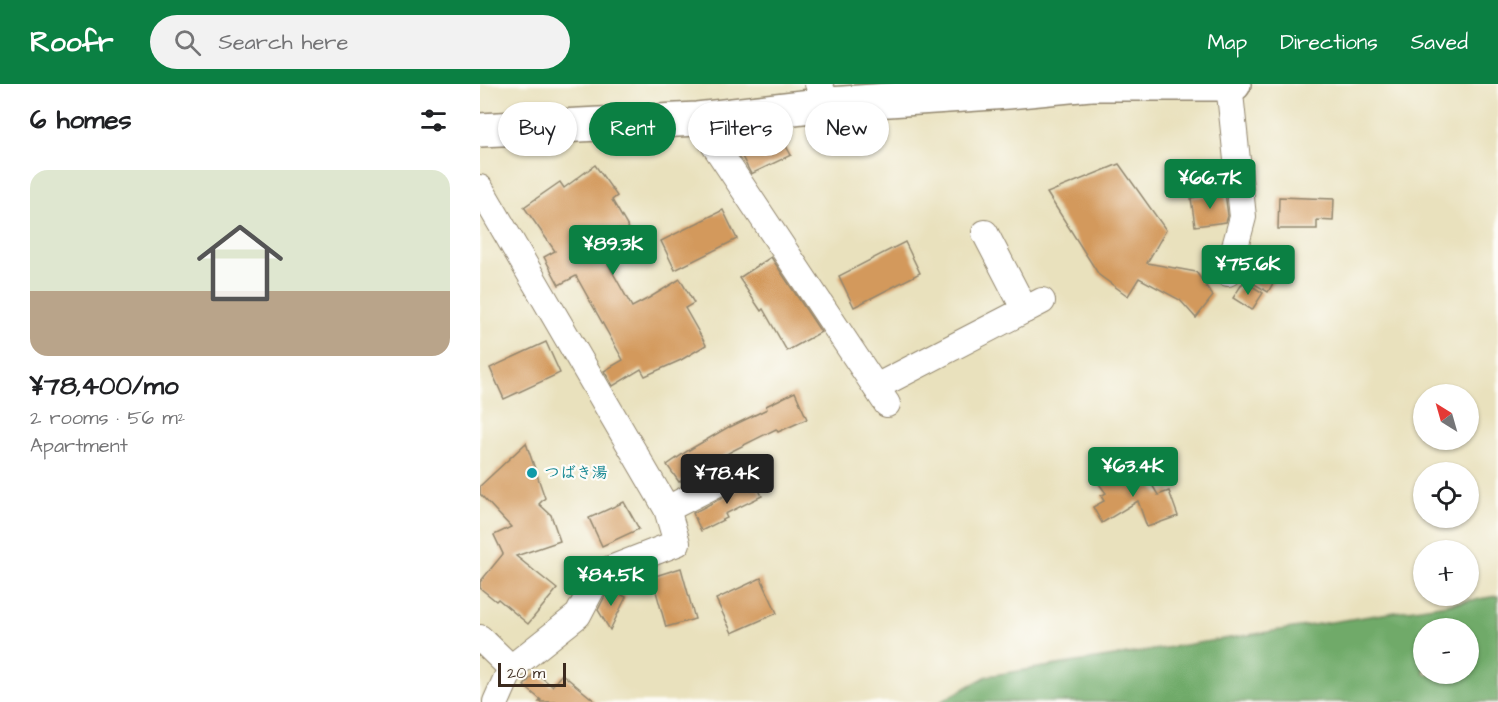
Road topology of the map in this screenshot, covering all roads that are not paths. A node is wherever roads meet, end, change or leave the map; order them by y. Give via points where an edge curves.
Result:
1 (1092, 84) edge
2 (1229, 84) edge
3 (1234, 84) edge
4 (823, 94) edge
5 (783, 102) edge
6 (688, 119) edge
7 (480, 130) edge
8 (722, 156) edge
9 (480, 188) edge
10 (985, 232) dead end
11 (1228, 273) dead end
12 (734, 475) dead end
13 (667, 509) junction
14 (480, 638) edge
15 (511, 668) junction
16 (496, 702) edge

1 - 2 main road
1 - 4 main road via 1008,92
2 - 3 main road
2 - 11 street via 1243,217
4 - 5 main road
6 - 7 main road
8 - 10 street via 881,396 1034,306
9 - 13 street
12 - 13 street
13 - 15 street via 677,543 600,573 578,615
14 - 15 street
15 - 16 street

